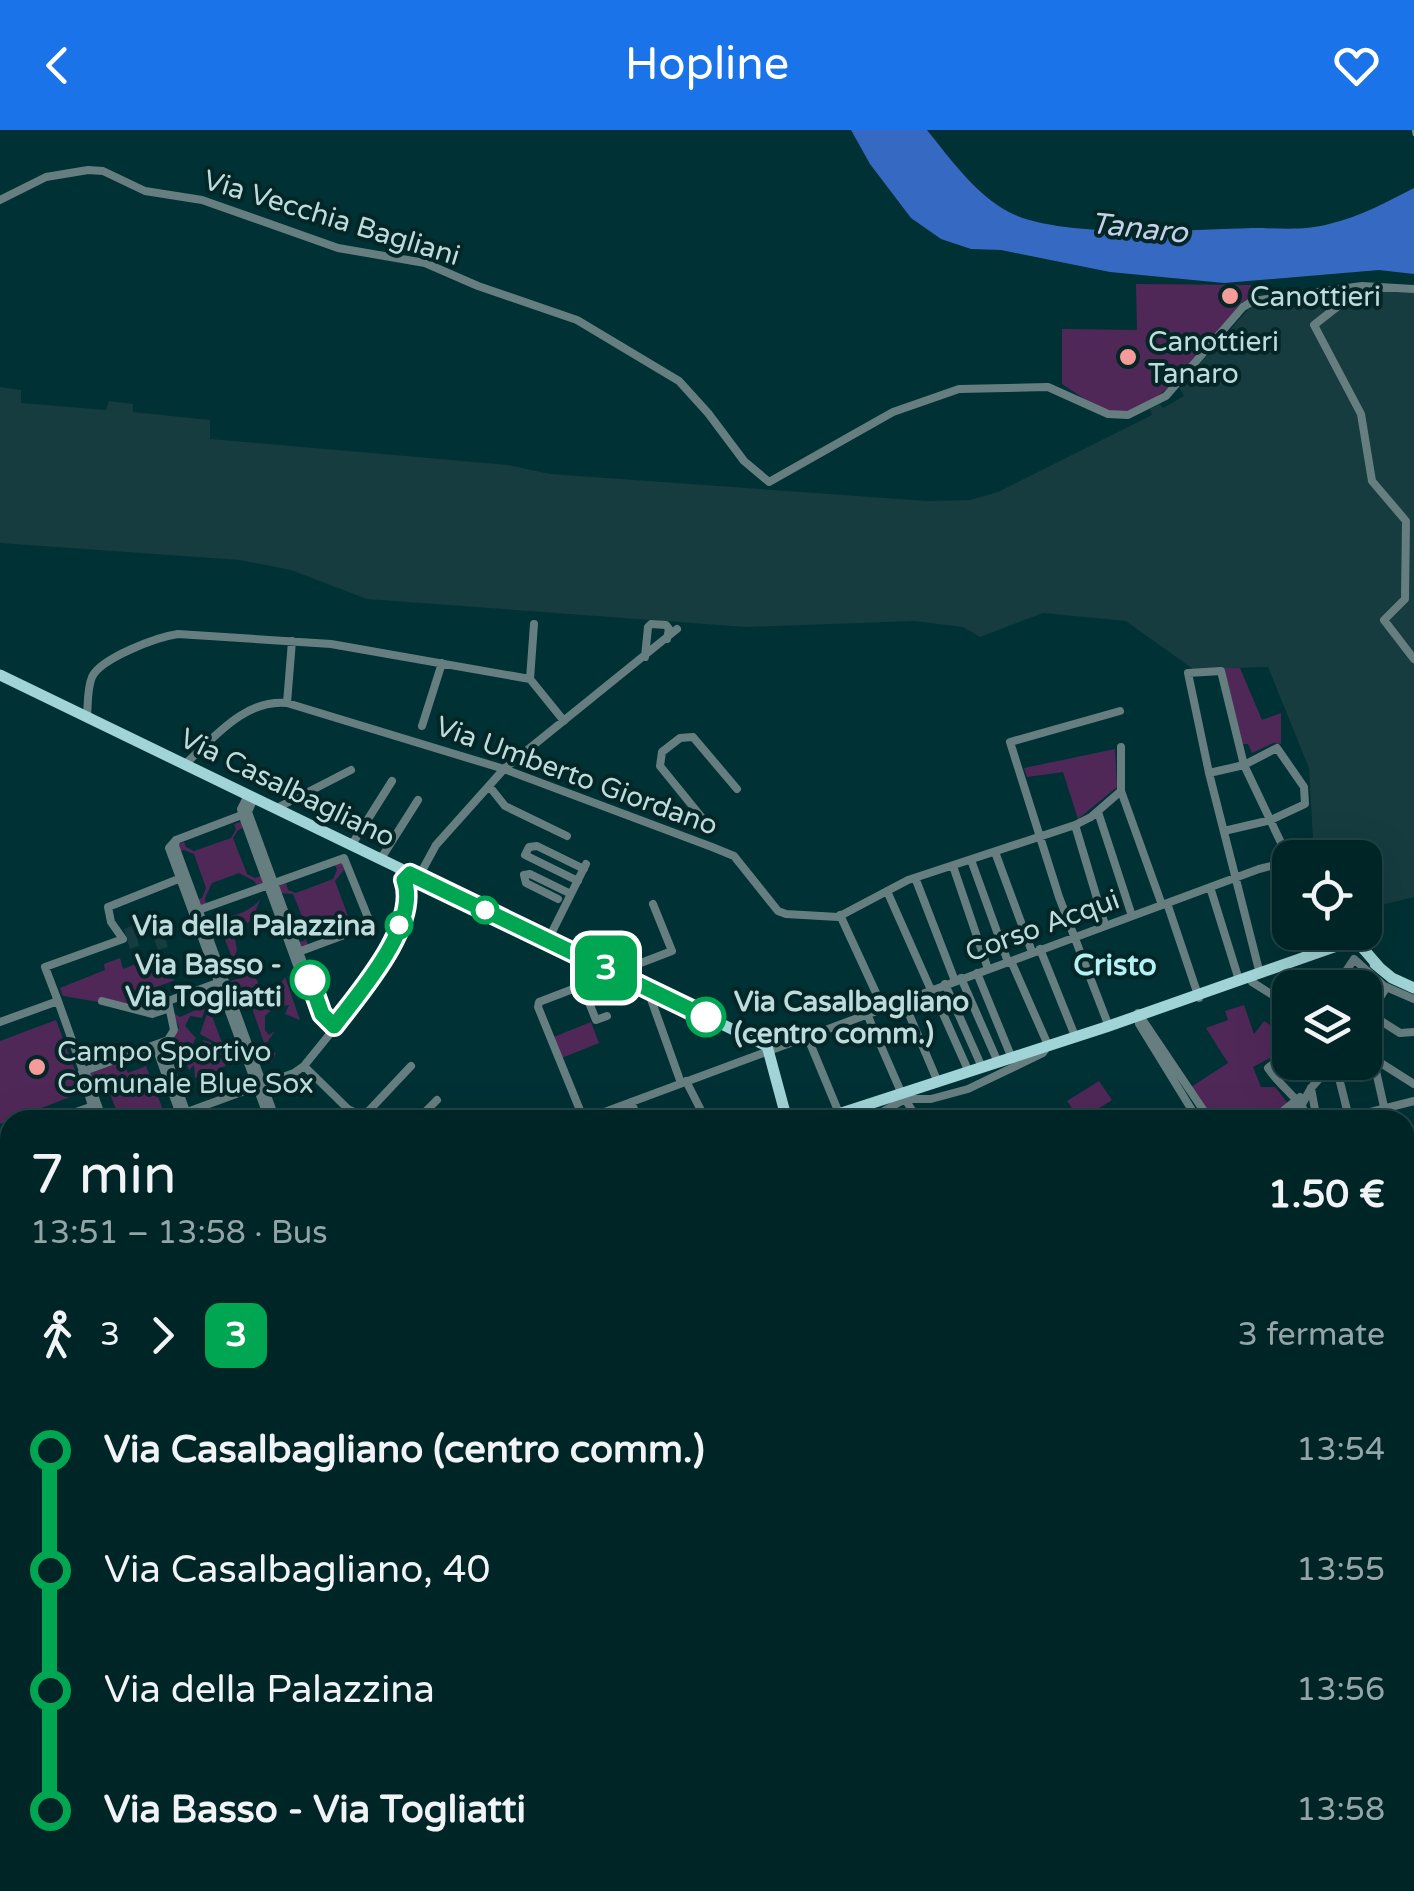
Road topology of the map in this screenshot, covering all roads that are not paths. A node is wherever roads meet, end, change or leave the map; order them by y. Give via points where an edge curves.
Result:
1 (0, 200) edge
2 (1390, 286) junction
3 (1414, 288) edge
4 (534, 624) dead end
5 (676, 629) dead end
6 (668, 640) junction
7 (292, 641) junction
8 (645, 657) junction
9 (1414, 659) edge
10 (442, 664) junction
11 (0, 675) edge
12 (530, 679) junction
13 (287, 703) junction
14 (1120, 711) dead end
15 (87, 717) junction
16 (564, 721) junction
17 (422, 726) dead end
18 (1121, 748) dead end
19 (184, 765) junction
20 (1244, 765) junction
21 (351, 770) dead end
22 (504, 770) junction
23 (1209, 773) junction
24 (392, 781) dead end
25 (489, 786) junction
26 (736, 789) dead end
27 (1121, 790) junction
28 (251, 797) junction
29 (418, 800) dead end
30 (276, 809) junction
31 (1098, 812) junction
32 (245, 813) junction
33 (703, 818) dead end
34 (1270, 820) junction
35 (1075, 825) junction
36 (1224, 831) junction
37 (566, 836) dead end
38 (1041, 838) junction
39 (1279, 840) edge
40 (350, 846) junction
41 (996, 852) junction
42 (970, 860) junction
43 (386, 862) junction
44 (953, 866) junction
45 (1272, 866) edge
46 (183, 877) junction
47 (410, 877) junction
48 (1235, 878) junction
49 (916, 880) junction
50 (578, 881) junction
51 (271, 884) junction
52 (1210, 888) junction
53 (887, 891) junction
54 (571, 894) junction
55 (558, 899) dead end
56 (653, 904) dead end
57 (1164, 904) junction
58 (195, 911) junction
59 (840, 915) junction
60 (1132, 916) junction
61 (1105, 926) junction
62 (1074, 937) junction
63 (548, 940) junction
64 (1333, 950) edge
65 (1343, 950) edge
66 (1355, 950) edge
67 (1358, 950) edge
68 (1036, 951) junction
69 (296, 953) junction
70 (1009, 961) junction
71 (988, 969) junction
72 (615, 972) junction
73 (977, 973) junction
74 (1252, 978) junction
75 (958, 979) junction
76 (221, 982) junction
77 (945, 984) junction
78 (582, 985) junction
79 (647, 988) junction
80 (1386, 988) junction
81 (1414, 988) edge
82 (931, 989) junction
83 (1272, 993) edge
84 (1382, 994) edge
85 (1198, 996) junction
86 (1414, 998) edge
87 (903, 1000) junction
88 (58, 1001) junction
89 (102, 1002) dead end
90 (883, 1008) junction
91 (167, 1009) junction
92 (867, 1014) junction
93 (606, 1016) dead end
94 (1139, 1017) junction
95 (0, 1022) edge
96 (1382, 1024) edge
97 (1107, 1025) junction
98 (332, 1029) junction
99 (1414, 1032) edge
100 (807, 1036) junction
101 (1074, 1036) junction
102 (158, 1044) junction
103 (1048, 1044) junction
104 (770, 1049) junction
105 (1011, 1056) junction
106 (997, 1060) junction
107 (1382, 1064) edge
108 (981, 1065) junction
109 (304, 1066) junction
110 (411, 1066) dead end
111 (968, 1070) junction
112 (84, 1071) junction
113 (938, 1080) junction
114 (1279, 1080) edge
115 (1318, 1080) edge
116 (1338, 1080) edge
117 (1376, 1080) edge
118 (683, 1082) junction
119 (1414, 1084) edge
120 (259, 1085) junction
121 (1311, 1088) junction
122 (903, 1096) junction
123 (437, 1100) dead end
124 (1414, 1101) edge
125 (631, 1102) junction
126 (94, 1105) junction
127 (1300, 1107) edge
128 (1384, 1109) junction
129 (80, 1110) edge
130 (96, 1110) edge
131 (183, 1110) edge
132 (202, 1110) edge
133 (269, 1110) edge
134 (353, 1110) edge
135 (374, 1110) edge
136 (427, 1110) edge
137 (579, 1110) edge
138 (615, 1110) edge
139 (635, 1110) edge
140 (700, 1110) edge
141 (785, 1110) edge
142 (839, 1110) edge
143 (851, 1110) edge
144 (883, 1110) edge
145 (912, 1110) edge
146 (1193, 1110) edge
147 (1203, 1110) edge
148 (1343, 1110) edge
149 (1380, 1110) edge

1 - 2 street, Via Vecchia Bagliani via 46,177 103,172 145,191 202,200 338,248 425,263 577,320 678,381 769,482 892,412 959,388 1048,386 1123,416 1166,396 1248,303
2 - 3 street, Via Vecchia Bagliani
2 - 9 street via 1347,299 1314,325 1362,414 1372,481 1404,518 1405,596 1384,620
4 - 12 street
5 - 6 street
6 - 8 street
6 - 8 street via 666,625 651,624
7 - 10 street
7 - 13 street
7 - 15 street via 162,636 93,673
8 - 16 street
10 - 12 street
10 - 17 street
11 - 15 main road, Via Casalbagliano
12 - 16 street
13 - 19 street via 242,713
13 - 22 street, Via Umberto Giordano
14 - 38 street via 1010,742
15 - 19 main road, Via Casalbagliano
16 - 22 street
18 - 27 street
19 - 28 main road, Via Casalbagliano
20 - 23 street
20 - 23 street via 1221,672 1188,673
20 - 34 street
20 - 34 street via 1276,748 1304,787 1305,804
21 - 30 street
22 - 25 street
22 - 59 street, Via Umberto Giordano via 734,856 783,913
23 - 36 street
24 - 40 street
25 - 37 street via 505,806
25 - 47 street
26 - 33 street, Via Umberto Giordano via 693,737 662,752 660,766
27 - 31 street, Via Umberto Giordano
27 - 57 street
28 - 30 main road, Via Casalbagliano
28 - 32 street via 240,808
29 - 43 street
30 - 40 main road, Via Casalbagliano
31 - 35 street, Via Umberto Giordano
31 - 60 street
32 - 46 street via 176,840
32 - 51 street
34 - 36 street
34 - 39 street
35 - 38 street, Via Umberto Giordano
35 - 61 street
36 - 48 street
38 - 41 street, Via Umberto Giordano
38 - 62 street
40 - 43 main road, Via Casalbagliano
41 - 42 street, Via Umberto Giordano
41 - 68 street
42 - 44 street, Via Umberto Giordano
42 - 70 street
43 - 47 main road, Via Casalbagliano
44 - 49 street, Via Umberto Giordano
44 - 71 street
45 - 48 street, Corso Acqui
46 - 58 street
46 - 88 street via 108,907 123,939 45,967
47 - 63 main road, Via Casalbagliano
47 - 98 street via 386,954
48 - 52 street, Corso Acqui
48 - 74 street
49 - 53 street, Via Umberto Giordano
49 - 75 street
50 - 50 street via 585,866 529,847 526,855
50 - 54 street
51 - 58 street
51 - 69 street
51 - 69 street via 344,858 370,926
52 - 57 street, Corso Acqui
52 - 74 street
53 - 59 street, Via Umberto Giordano
53 - 82 street
54 - 55 street via 524,876
54 - 63 street
56 - 72 street via 672,952
57 - 60 street, Corso Acqui
57 - 85 street
58 - 76 street
59 - 90 street
60 - 61 street, Corso Acqui
61 - 62 street, Corso Acqui
62 - 68 street, Corso Acqui
62 - 97 street
63 - 72 main road, Via Casalbagliano
64 - 74 main road
65 - 74 main road
66 - 80 street
67 - 81 main road
68 - 70 street, Corso Acqui
68 - 101 street
69 - 98 street
70 - 71 street, Corso Acqui
70 - 103 street
71 - 73 street, Corso Acqui
72 - 78 street
72 - 79 main road, Via Casalbagliano
73 - 75 street, Corso Acqui
73 - 105 street
74 - 83 street
74 - 85 main road
75 - 77 street, Corso Acqui
75 - 106 street
76 - 91 street via 170,1000
76 - 120 street
77 - 82 street, Corso Acqui
77 - 108 street
78 - 93 street via 596,1020
78 - 137 street via 538,1007
79 - 104 main road, Via Casalbagliano
79 - 118 street
80 - 84 street
80 - 86 street
82 - 87 street, Corso Acqui
82 - 111 street
85 - 94 main road
87 - 90 street, Corso Acqui
87 - 113 street
88 - 95 street
88 - 112 street
89 - 91 street via 152,1014
90 - 92 street, Corso Acqui
91 - 102 street via 174,1030
92 - 100 street, Corso Acqui
92 - 122 street
94 - 97 main road
94 - 146 street
94 - 147 street
96 - 99 street
97 - 101 main road
98 - 109 street
100 - 104 street, Corso Acqui
100 - 142 street
101 - 103 main road
102 - 112 street
102 - 131 street
103 - 105 main road
103 - 122 street via 1036,1057 968,1089 931,1099
104 - 118 street, Corso Acqui
104 - 141 main road
105 - 106 main road
106 - 108 main road
107 - 119 street
108 - 111 main road
109 - 120 street
109 - 134 street
110 - 135 street
111 - 113 main road
112 - 126 street
113 - 122 main road
114 - 127 street
115 - 121 street
116 - 148 street
117 - 128 street
118 - 125 street, Corso Acqui
118 - 140 street
120 - 132 street
120 - 133 street
121 - 127 street
121 - 127 street
122 - 143 main road
122 - 144 street
122 - 145 street
123 - 136 street
124 - 128 street
125 - 138 street, Corso Acqui
125 - 139 street
126 - 129 street
126 - 130 street
128 - 149 street

